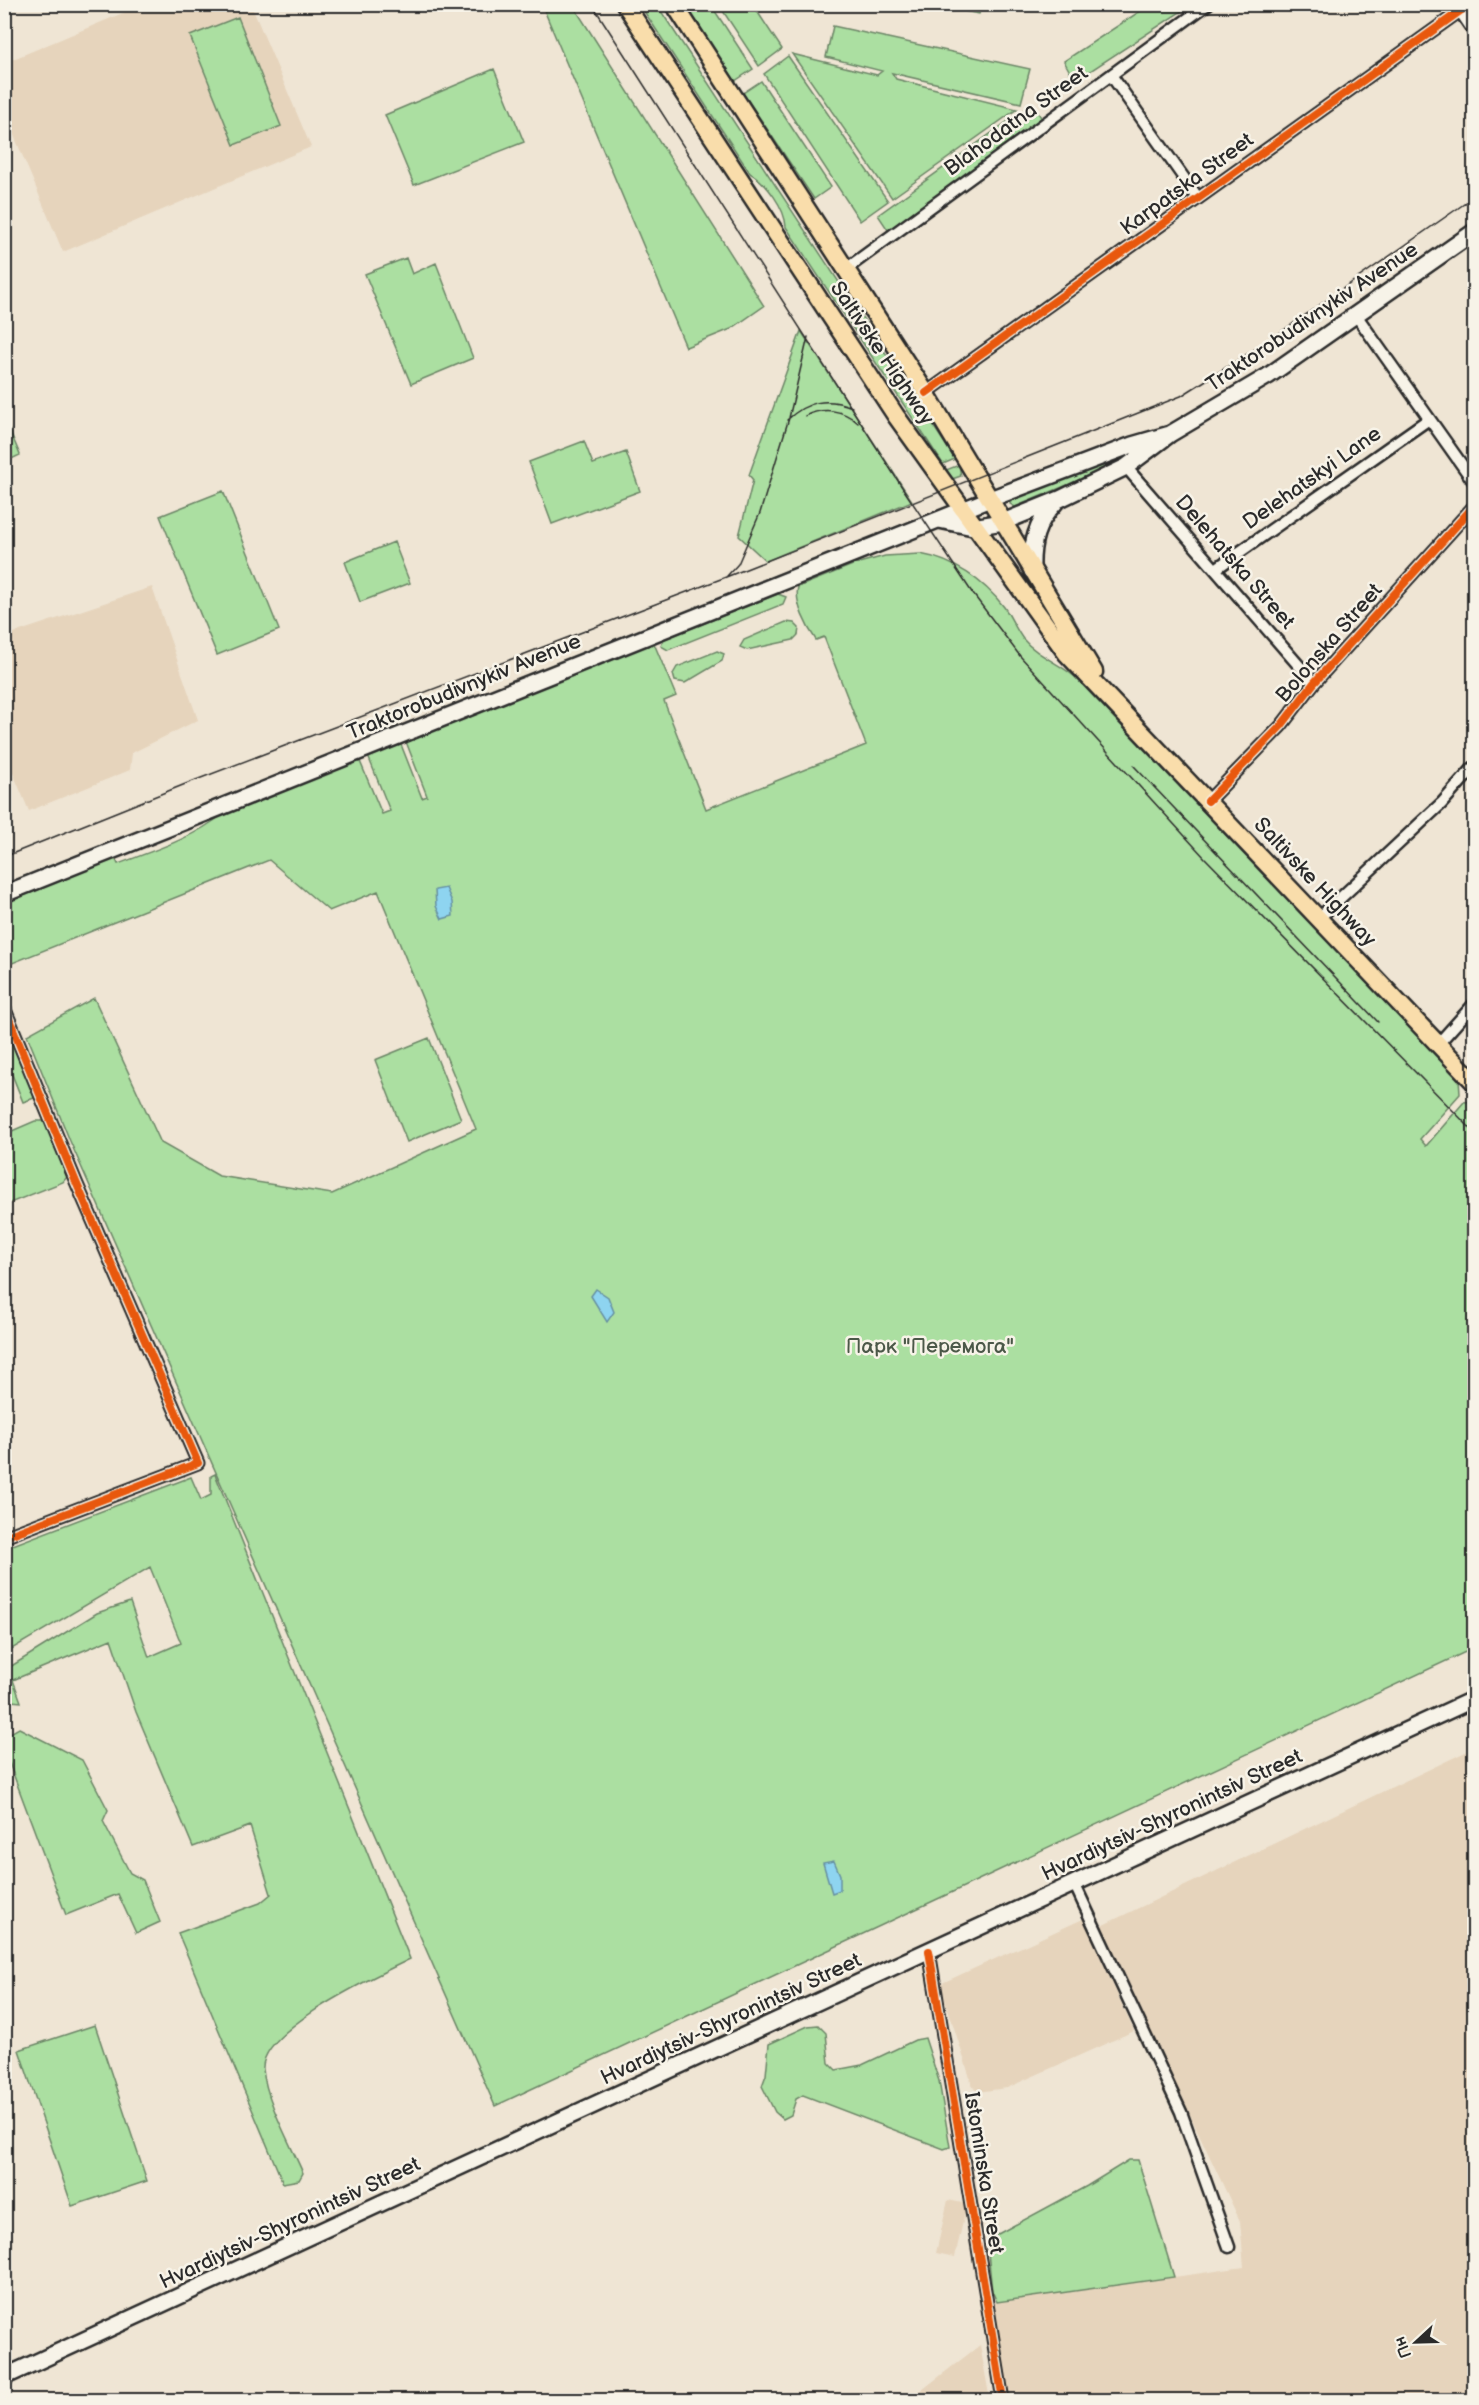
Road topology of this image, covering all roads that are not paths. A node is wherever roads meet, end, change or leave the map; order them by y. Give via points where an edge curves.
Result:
1 (625, 4) edge
2 (674, 4) edge
3 (1208, 4) edge
4 (1470, 4) edge
5 (1457, 8) edge
6 (1474, 32) edge
7 (1111, 75) junction
8 (1198, 198) junction
9 (1474, 232) edge
10 (846, 269) junction
11 (1356, 315) junction
12 (927, 393) junction
13 (1430, 419) junction
14 (1170, 434) junction
15 (1126, 467) junction
16 (1474, 482) edge
17 (990, 499) junction
18 (1060, 499) junction
19 (1474, 506) edge
20 (962, 511) junction
21 (939, 520) junction
22 (1003, 522) junction
23 (974, 527) junction
24 (1216, 568) junction
25 (1032, 571) junction
26 (1314, 683) junction
27 (1121, 713) junction
28 (1474, 767) edge
29 (1208, 801) junction
30 (4, 894) edge
31 (1318, 920) junction
32 (1474, 1004) edge
33 (4, 1007) edge
34 (1438, 1044) junction
35 (1474, 1082) edge
36 (4, 1537) edge
37 (1474, 1699) edge
38 (1074, 1883) junction
39 (929, 1951) junction
40 (1229, 2247) dead end
41 (4, 2377) edge
42 (1003, 2400) edge

1 - 20 main road, Saltivske Highway
2 - 10 main road, Saltivske Highway
3 - 7 street, Blahodatna Street
4 - 5 street, Karpatska Street
5 - 6 street
5 - 8 street, Karpatska Street
7 - 8 street
7 - 10 street, Blahodatna Street
8 - 12 street, Karpatska Street
9 - 11 main road, Traktorobudivnykiv Avenue
10 - 12 main road, Saltivske Highway
11 - 13 street
11 - 14 main road, Traktorobudivnykiv Avenue via 1268,376
12 - 17 main road, Saltivske Highway
13 - 16 street
13 - 24 street, Delehatskyi Lane
14 - 15 main road, Traktorobudivnykiv Avenue
14 - 17 main road, Traktorobudivnykiv Avenue
15 - 18 main road, Traktorobudivnykiv Avenue
15 - 24 street, Delehatska Street
17 - 20 main road, Traktorobudivnykiv Avenue
17 - 22 main road, Saltivske Highway
18 - 22 main road, Traktorobudivnykiv Avenue
18 - 25 main road via 1045,513 1036,531 1031,550
19 - 26 street, Bolonska Street
20 - 21 main road, Traktorobudivnykiv Avenue
20 - 23 main road, Saltivske Highway
21 - 23 main road, Traktorobudivnykiv Avenue
21 - 30 main road, Traktorobudivnykiv Avenue
22 - 23 main road, Traktorobudivnykiv Avenue
22 - 25 main road, Saltivske Highway
23 - 27 main road, Saltivske Highway via 1066,654
24 - 26 street, Delehatska Street
25 - 27 main road, Saltivske Highway
26 - 29 street, Bolonska Street via 1281,726
27 - 29 main road, Saltivske Highway
28 - 31 street via 1442,803
29 - 31 main road, Saltivske Highway
31 - 34 main road, Saltivske Highway
32 - 34 street
33 - 36 street via 198,1462
34 - 35 main road, Saltivske Highway
37 - 38 main road, Hvardiytsiv-Shyronintsiv Street
38 - 39 main road, Hvardiytsiv-Shyronintsiv Street
38 - 40 street via 1181,2112
39 - 41 main road, Hvardiytsiv-Shyronintsiv Street
39 - 42 street, Istominska Street

